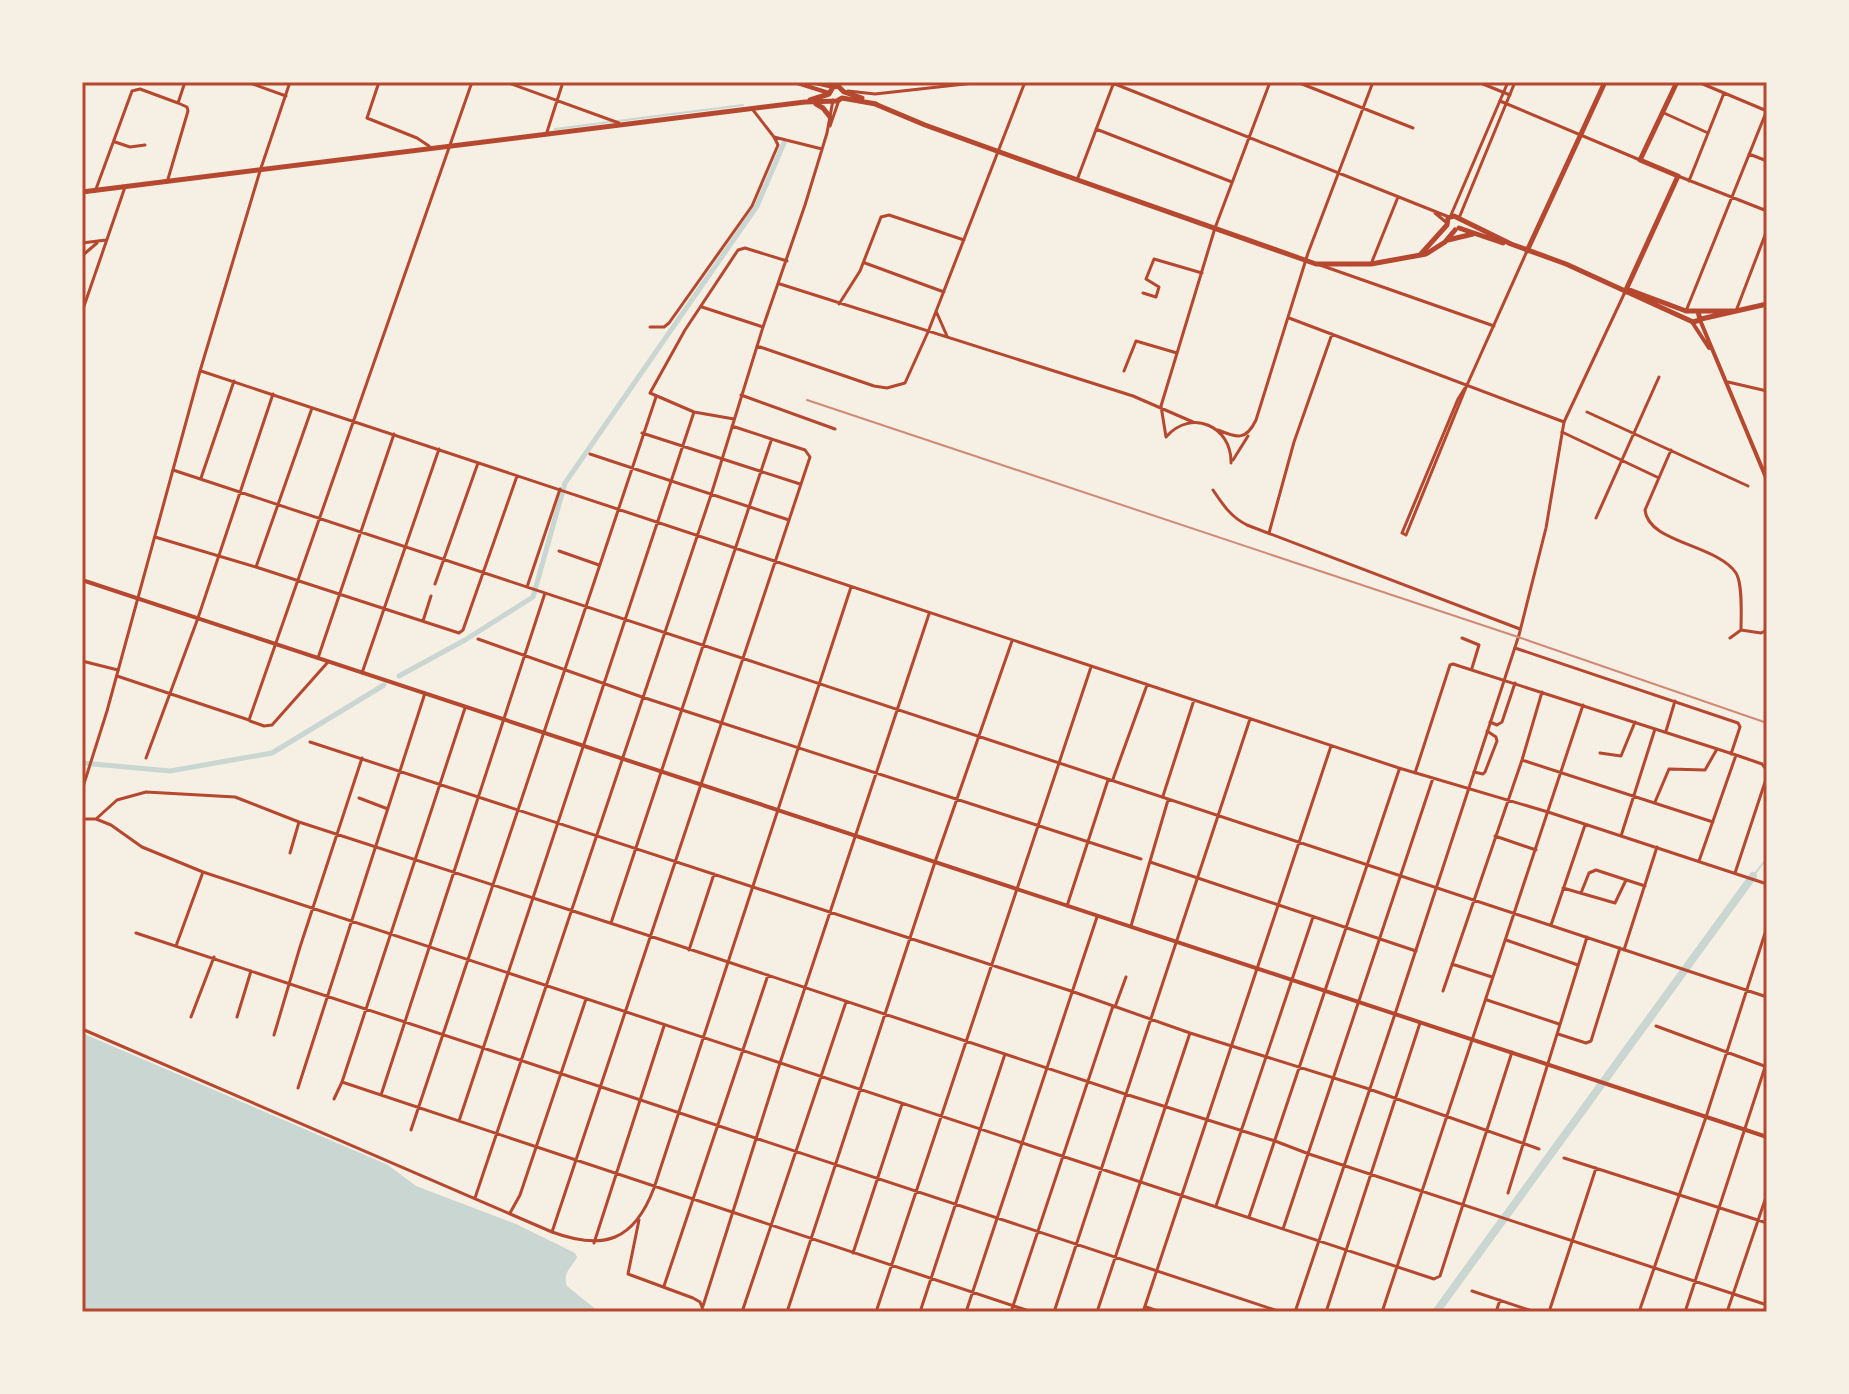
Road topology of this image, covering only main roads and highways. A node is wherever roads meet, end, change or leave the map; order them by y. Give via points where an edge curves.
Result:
1 (794, 82) edge
2 (811, 82) edge
3 (844, 82) edge
4 (1605, 82) edge
5 (1677, 82) edge
6 (837, 93) edge
7 (808, 102) junction
8 (830, 117) road end
9 (82, 192) edge
10 (1460, 219) junction
11 (1448, 220) junction
12 (1457, 229) junction
13 (1474, 234) junction
14 (1446, 240) junction
15 (1511, 244) junction
16 (1527, 251) junction
17 (1419, 255) junction
18 (1626, 290) junction
19 (1767, 304) edge
20 (1696, 311) junction
21 (1735, 311) junction
22 (1701, 319) junction
23 (1691, 320) junction
24 (1714, 357) junction
25 (1767, 480) edge
26 (82, 580) edge
27 (1767, 1137) edge

1 - 6 main road
2 - 6 main road
3 - 6 main road
4 - 16 highway
5 - 18 highway via 1640,160 1678,176
6 - 7 highway
6 - 17 highway via 1316,264 1371,264
7 - 8 highway
7 - 9 highway
10 - 11 highway
10 - 12 highway
10 - 15 highway
11 - 12 highway
11 - 17 highway
12 - 13 highway
12 - 14 highway
13 - 14 highway
13 - 15 highway
14 - 17 highway
15 - 16 highway
16 - 18 highway
18 - 20 highway
18 - 23 highway
19 - 21 highway
20 - 21 highway
20 - 22 highway
20 - 23 highway
21 - 22 highway
22 - 23 highway
22 - 24 main road
23 - 24 main road
24 - 25 main road
26 - 27 main road

